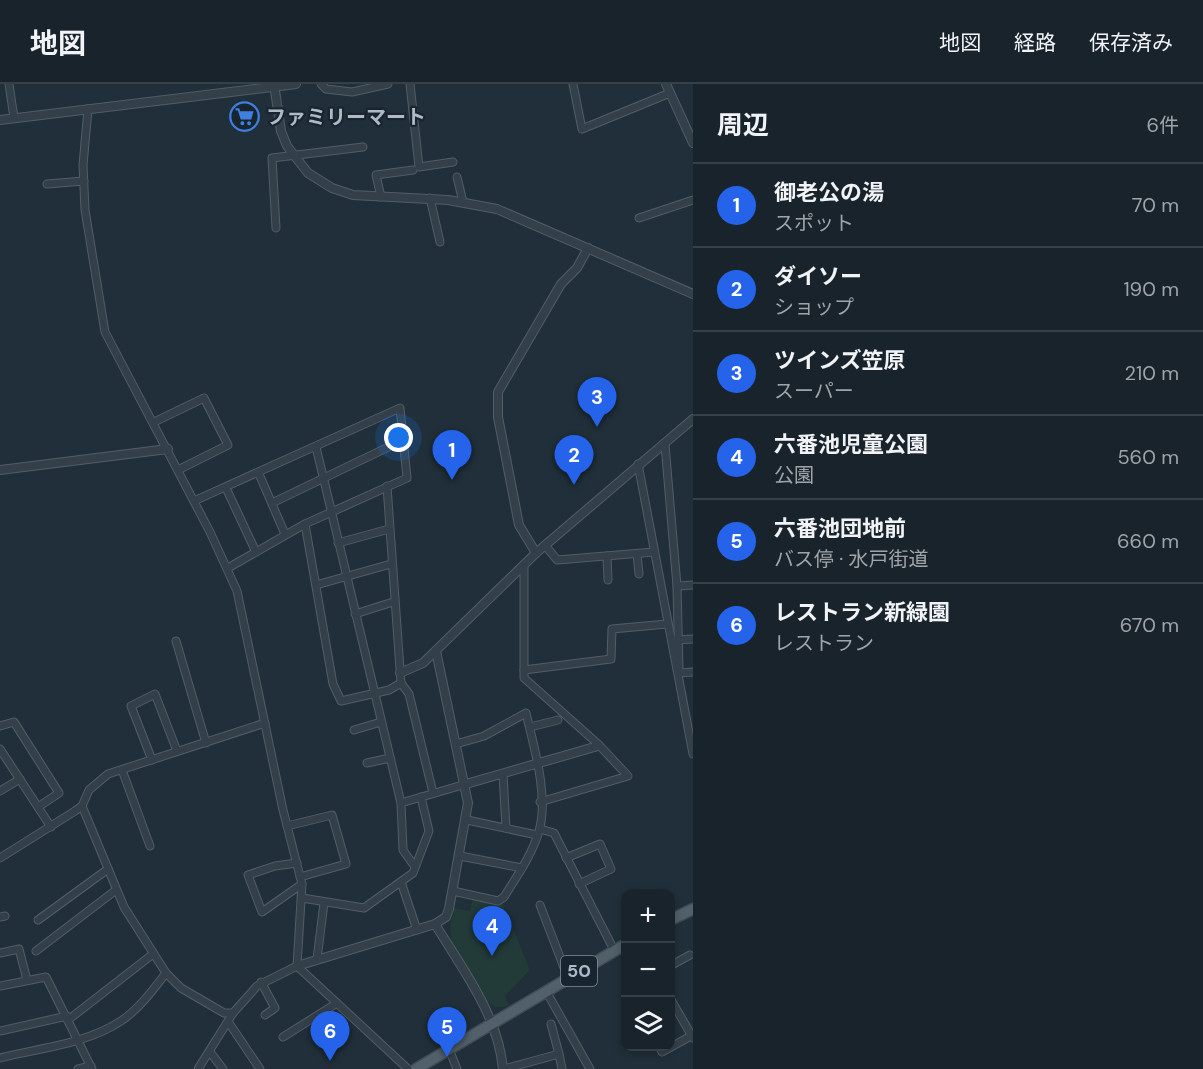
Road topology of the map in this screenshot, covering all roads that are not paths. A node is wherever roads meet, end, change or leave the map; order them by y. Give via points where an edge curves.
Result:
1 (9, 84) edge
2 (296, 84) edge
3 (321, 84) edge
4 (387, 84) edge
5 (410, 84) edge
6 (573, 84) edge
7 (666, 84) edge
8 (274, 85) edge
9 (360, 87) edge
10 (670, 93) junction
11 (88, 109) junction
12 (14, 118) junction
13 (0, 120) edge
14 (690, 130) edge
15 (693, 143) edge
16 (363, 147) dead end
17 (294, 156) junction
18 (453, 162) dead end
19 (413, 171) dead end
20 (457, 177) dead end
21 (84, 181) junction
22 (47, 184) dead end
23 (381, 197) junction
24 (430, 198) junction
25 (693, 200) edge
26 (463, 202) junction
27 (639, 218) dead end
28 (276, 228) dead end
29 (440, 242) dead end
30 (588, 248) junction
31 (693, 294) edge
32 (693, 419) edge
33 (154, 422) junction
34 (403, 440) junction
35 (665, 445) junction
36 (316, 447) junction
37 (168, 449) junction
38 (638, 464) junction
39 (0, 470) edge
40 (178, 470) junction
41 (259, 474) junction
42 (324, 478) junction
43 (387, 486) junction
44 (226, 488) junction
45 (194, 501) junction
46 (272, 503) junction
47 (331, 511) junction
48 (305, 524) junction
49 (389, 529) junction
50 (285, 534) junction
51 (338, 543) junction
52 (545, 545) junction
53 (256, 552) junction
54 (654, 552) junction
55 (536, 553) junction
56 (637, 554) junction
57 (607, 556) junction
58 (391, 564) junction
59 (524, 564) junction
60 (228, 568) junction
61 (639, 574) dead end
62 (346, 578) junction
63 (608, 580) dead end
64 (316, 585) junction
65 (693, 585) edge
66 (677, 586) junction
67 (393, 602) junction
68 (355, 614) junction
69 (667, 624) junction
70 (693, 639) edge
71 (671, 640) junction
72 (679, 640) junction
73 (176, 641) dead end
74 (436, 651) junction
75 (524, 670) junction
76 (693, 672) edge
77 (400, 673) junction
78 (679, 673) junction
79 (401, 683) junction
80 (374, 693) junction
81 (558, 720) dead end
82 (381, 722) junction
83 (265, 723) junction
84 (0, 726) edge
85 (530, 727) junction
86 (354, 730) dead end
87 (206, 743) junction
88 (456, 744) junction
89 (598, 746) junction
90 (0, 749) edge
91 (177, 751) junction
92 (693, 754) edge
93 (390, 758) junction
94 (152, 760) junction
95 (367, 763) dead end
96 (538, 764) junction
97 (122, 770) junction
98 (503, 774) junction
99 (20, 779) junction
100 (466, 784) junction
101 (0, 791) edge
102 (433, 793) junction
103 (421, 797) junction
104 (540, 802) junction
105 (401, 803) junction
106 (82, 806) junction
107 (39, 807) junction
108 (467, 820) junction
109 (287, 826) junction
110 (51, 827) junction
111 (506, 828) junction
112 (538, 832) junction
113 (150, 846) dead end
114 (460, 856) junction
115 (0, 858) edge
116 (566, 858) junction
117 (297, 863) junction
118 (415, 867) junction
119 (522, 868) junction
120 (108, 869) junction
121 (301, 881) junction
122 (401, 882) junction
123 (579, 884) junction
124 (116, 890) junction
125 (453, 891) junction
126 (302, 898) junction
127 (324, 903) junction
128 (540, 905) dead end
129 (693, 909) edge
130 (675, 918) edge
131 (38, 920) dead end
132 (435, 924) junction
133 (417, 930) junction
134 (621, 946) edge
135 (614, 950) junction
136 (36, 951) dead end
137 (0, 953) edge
138 (153, 954) junction
139 (690, 955) dead end
140 (317, 959) junction
141 (675, 963) edge
142 (297, 966) junction
143 (166, 973) junction
144 (568, 978) junction
145 (27, 980) junction
146 (261, 982) junction
147 (0, 986) edge
148 (546, 991) junction
149 (337, 1003) junction
150 (675, 1007) edge
151 (233, 1013) junction
152 (265, 1016) dead end
153 (68, 1018) junction
154 (230, 1023) junction
155 (491, 1024) junction
156 (551, 1024) dead end
157 (0, 1031) edge
158 (283, 1037) dead end
159 (692, 1037) edge
160 (78, 1041) junction
161 (675, 1046) edge
162 (449, 1049) junction
163 (210, 1052) junction
164 (559, 1054) junction
165 (0, 1058) edge
166 (534, 1060) junction
167 (92, 1068) edge
168 (78, 1069) edge
169 (198, 1069) edge
170 (223, 1069) edge
171 (260, 1069) edge
172 (408, 1069) edge
173 (416, 1069) edge
174 (457, 1069) edge
175 (503, 1069) edge
176 (536, 1069) edge
177 (562, 1069) edge
178 (590, 1069) edge

1 - 12 street
2 - 8 street
3 - 9 street via 326,89
4 - 9 street
5 - 18 street via 419,167
6 - 10 street via 582,129
7 - 10 street
8 - 11 street
8 - 17 street via 281,131
10 - 14 street
11 - 12 street
11 - 21 street
12 - 13 street
14 - 15 street
16 - 17 street
17 - 23 street via 308,173 332,188 353,195
17 - 28 street via 272,158
19 - 23 street via 376,176
20 - 26 street
21 - 22 street
21 - 33 street via 85,210 105,332
23 - 24 street
24 - 26 street
24 - 29 street
25 - 27 street
26 - 30 street via 508,213
30 - 31 street
30 - 55 street via 577,268 561,284 498,392 498,417 519,525
32 - 35 street
33 - 37 street
33 - 40 street via 204,398 228,445
34 - 36 street via 400,408
34 - 42 street
34 - 43 street via 407,478
35 - 38 street
35 - 66 street
36 - 41 street
36 - 42 street
37 - 39 street
37 - 40 street
38 - 52 street
38 - 54 street
40 - 45 street
41 - 44 street
41 - 46 street
42 - 46 street
42 - 47 street
43 - 47 street
43 - 49 street
44 - 45 street
44 - 53 street
45 - 60 street
46 - 50 street
47 - 48 street
47 - 51 street
48 - 50 street
48 - 64 street
49 - 51 street
49 - 58 street
50 - 53 street
51 - 62 street
52 - 55 street
52 - 57 street via 557,560
53 - 60 street
54 - 56 street
54 - 69 street
55 - 59 street
56 - 57 street
56 - 61 street
57 - 63 street
58 - 62 street
58 - 67 street
59 - 74 street
59 - 75 street
60 - 83 street via 237,591
62 - 64 street
62 - 68 street
64 - 80 street via 333,684 341,700
65 - 66 street
66 - 72 street
67 - 68 street
67 - 77 street
68 - 80 street
69 - 71 street
69 - 75 street via 612,629 611,659
70 - 72 street
71 - 72 street
71 - 78 street
72 - 78 street
73 - 87 street
74 - 77 street via 415,668
74 - 88 street
75 - 89 street via 524,678
76 - 78 street
77 - 79 street
78 - 92 street
79 - 80 street
79 - 102 street via 409,694
80 - 82 street
81 - 85 street
82 - 86 street
82 - 93 street
83 - 87 street
83 - 109 street
84 - 107 street via 14,722 59,793
85 - 88 street via 526,713 484,736
85 - 96 street
87 - 91 street
88 - 100 street
89 - 96 street
89 - 104 street via 628,776
90 - 99 street
91 - 94 street
91 - 94 street via 155,694 131,706
93 - 95 street
93 - 105 street
94 - 97 street
96 - 98 street
96 - 104 street
97 - 106 street via 94,784
97 - 113 street
98 - 100 street
98 - 111 street
99 - 101 street
99 - 107 street
100 - 102 street
100 - 108 street
102 - 103 street
103 - 105 street
103 - 118 street via 429,831
104 - 112 street
105 - 118 street via 403,850
106 - 110 street
106 - 120 street
107 - 110 street
108 - 111 street
108 - 114 street
109 - 117 street
109 - 121 street via 332,814 346,864
110 - 115 street
111 - 112 street
112 - 116 street via 554,833
112 - 119 street
114 - 119 street
114 - 125 street
116 - 123 street
116 - 123 street via 600,844 611,869
117 - 121 street
117 - 121 street via 248,875 262,912
118 - 122 street
119 - 125 street via 498,901
120 - 124 street
120 - 131 street
121 - 126 street
122 - 127 street via 364,908
122 - 133 street
123 - 135 street
124 - 136 street
124 - 138 street
125 - 132 street via 446,917
126 - 127 street
126 - 142 street
127 - 140 street
128 - 144 street
129 - 130 main road
132 - 133 street
132 - 155 street via 485,1007
133 - 140 street
134 - 135 main road, 50
135 - 144 main road, 50
137 - 145 street via 19,949
138 - 143 street
138 - 153 street
139 - 141 street
140 - 142 street
142 - 146 street
142 - 149 street
143 - 151 street via 181,988 224,1013
143 - 160 street via 121,1021
144 - 148 main road, 50
145 - 147 street
145 - 153 street via 46,977
146 - 151 street
146 - 152 street via 275,1008
148 - 155 main road, 50
148 - 178 street
149 - 158 street
149 - 172 street
150 - 159 street
151 - 154 street
153 - 157 street
153 - 160 street
154 - 163 street
154 - 171 street
155 - 162 main road, 50
155 - 175 street
156 - 164 street
159 - 161 street
160 - 165 street
160 - 167 street
162 - 173 main road, 50
162 - 174 street
163 - 169 street
163 - 170 street
164 - 166 street
164 - 177 street
166 - 175 street
166 - 176 street
167 - 168 street

